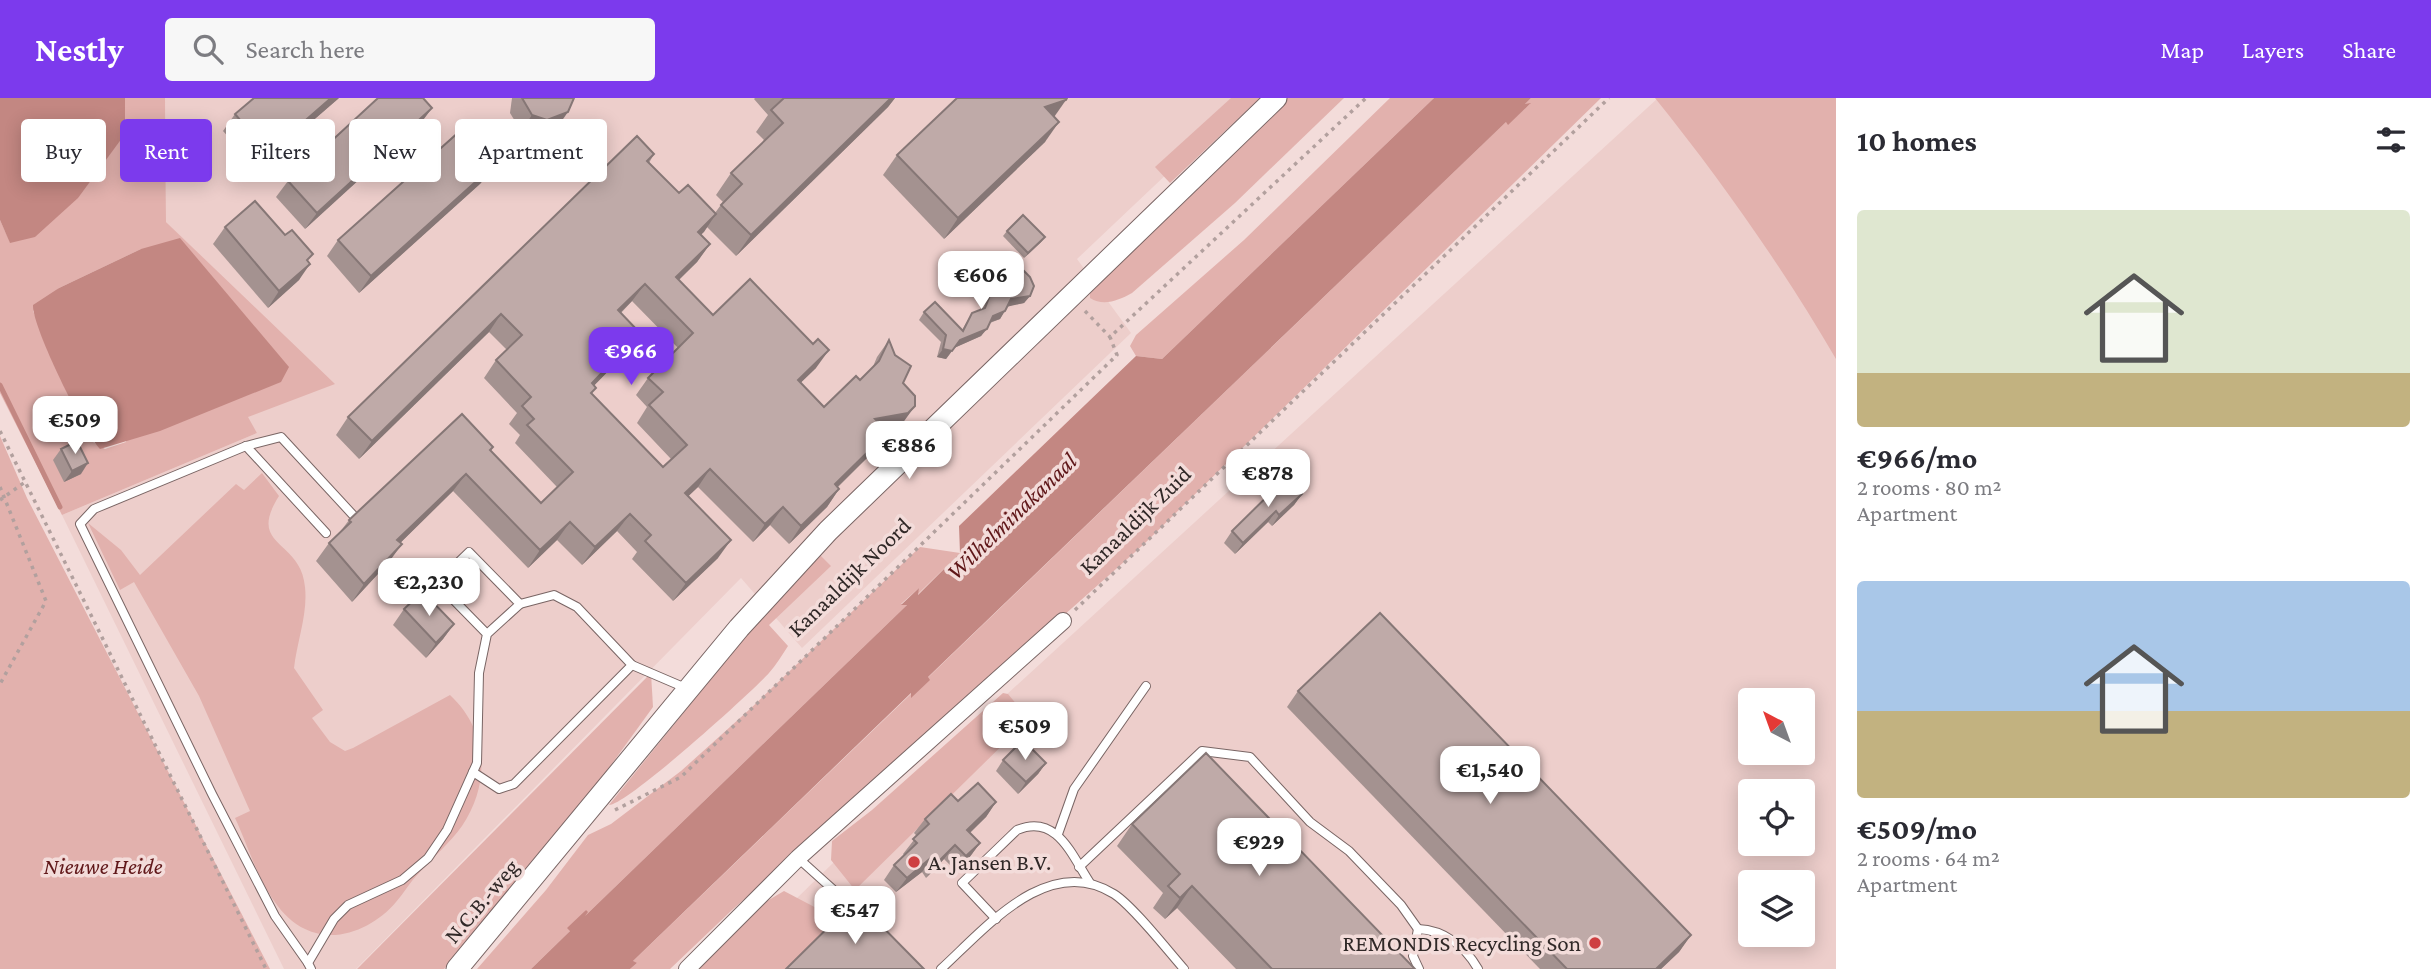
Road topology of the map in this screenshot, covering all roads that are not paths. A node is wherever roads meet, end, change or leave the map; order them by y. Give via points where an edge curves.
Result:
1 (1276, 98) edge
2 (246, 446) junction
3 (353, 515) edge
4 (326, 533) dead end
5 (520, 604) junction
6 (1063, 621) road end
7 (487, 634) junction
8 (632, 665) junction
9 (1146, 686) dead end
10 (689, 690) junction
11 (473, 772) junction
12 (1058, 834) junction
13 (798, 858) junction
14 (544, 867) joint
15 (1079, 867) junction
16 (1090, 883) junction
17 (996, 919) junction
18 (869, 923) edge
19 (1418, 929) junction
20 (310, 966) edge
21 (457, 969) edge
22 (687, 969) edge
23 (941, 969) edge
24 (1185, 969) edge
25 (1419, 969) edge
26 (1478, 969) edge

1 - 10 street, Kanaaldijk Noord via 828,531
2 - 3 lane via 281,437
2 - 4 lane
2 - 20 lane via 94,509 80,524 275,916
5 - 7 lane
5 - 7 lane via 469,552 437,583
5 - 8 lane via 554,595 577,607
6 - 13 street
7 - 11 lane via 479,673
8 - 10 lane
8 - 11 lane via 514,784 499,789
9 - 12 lane via 1074,789
10 - 14 street, Kanaaldijk Noord
11 - 20 lane via 447,830 428,858 402,880 348,905 334,919
12 - 15 lane
12 - 17 lane via 1038,825 1017,830 962,883
13 - 18 lane
13 - 22 street
14 - 21 street, N.C.B.-weg
15 - 16 lane
15 - 19 lane via 1202,751 1250,757 1310,822 1349,851
16 - 17 lane via 1038,890
16 - 24 lane via 1116,895
17 - 23 lane
19 - 25 lane via 1413,957
19 - 26 lane via 1443,933

